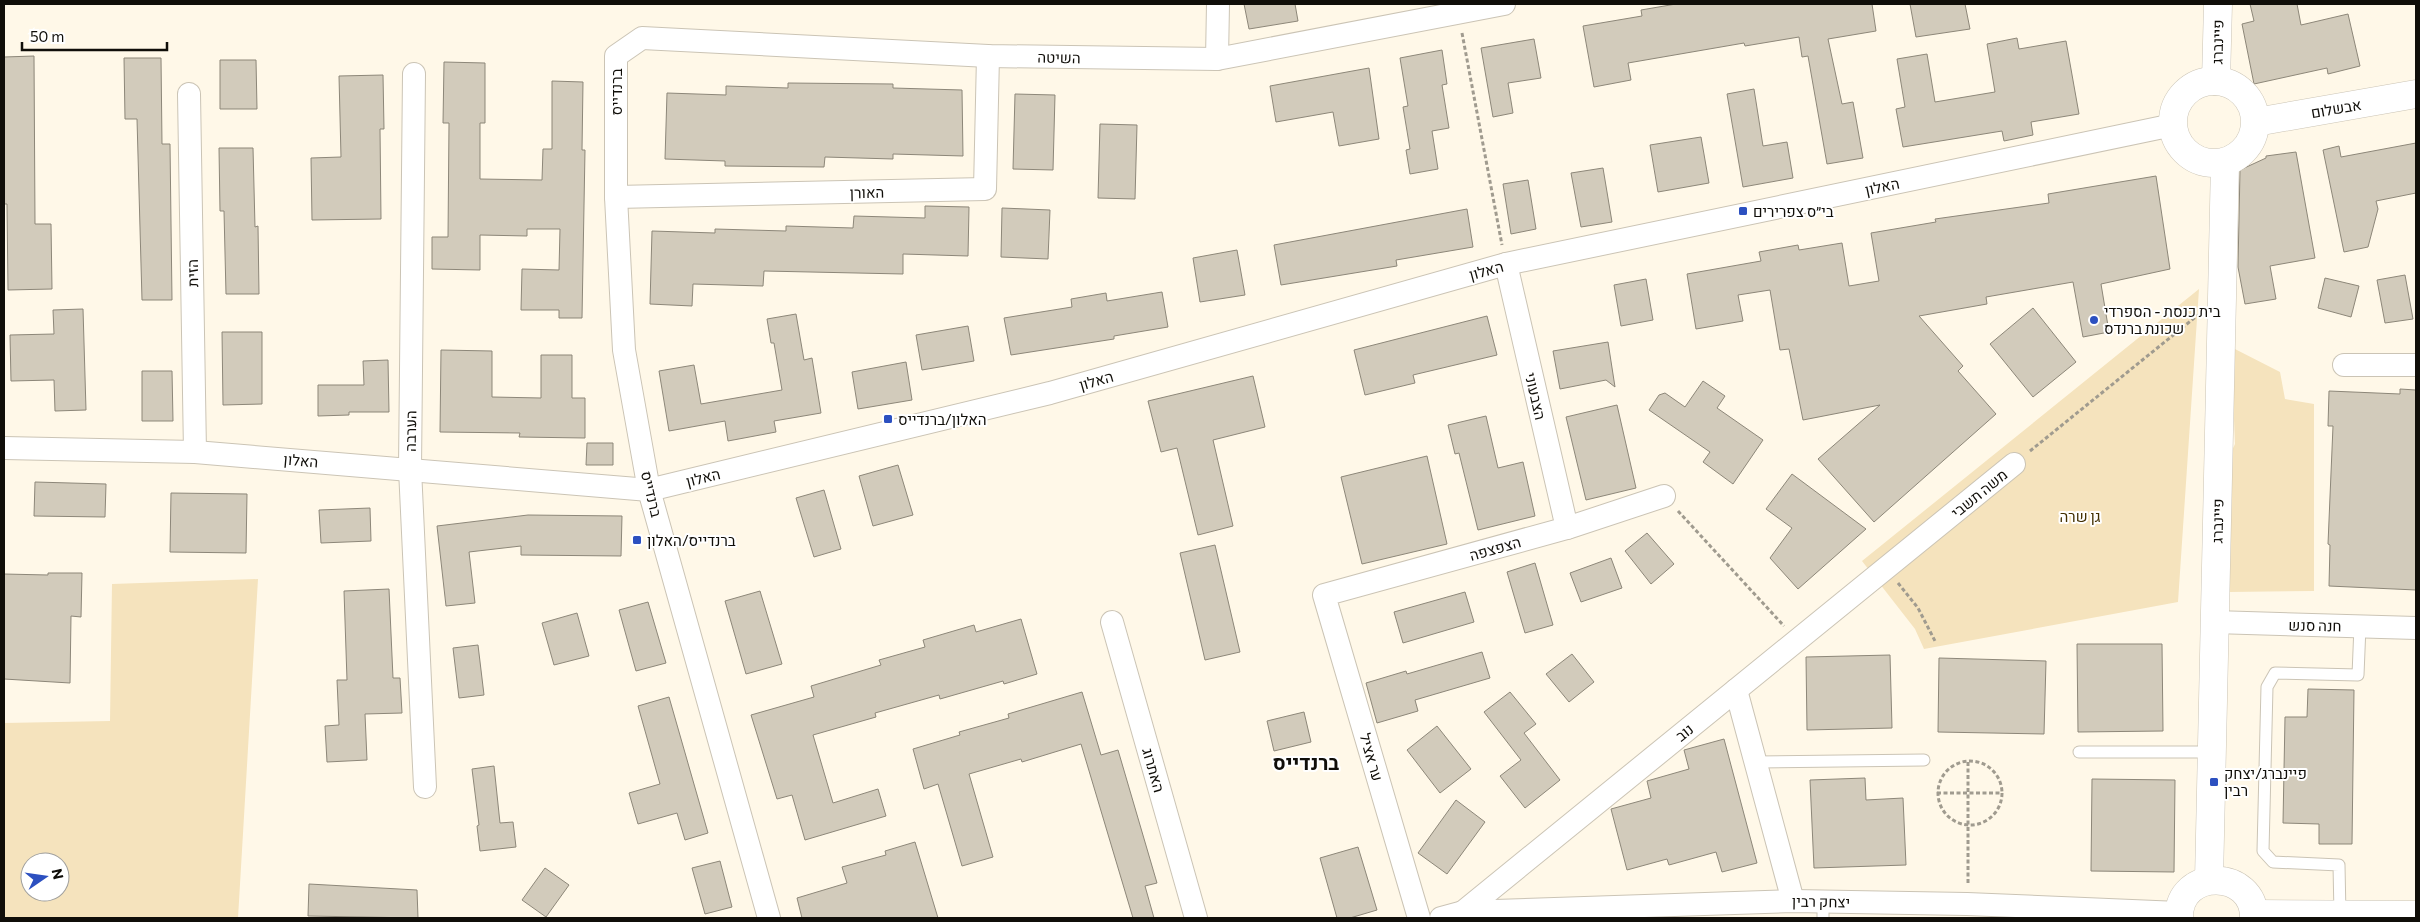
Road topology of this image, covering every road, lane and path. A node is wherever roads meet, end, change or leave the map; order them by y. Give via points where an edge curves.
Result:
1 (1218, 4) edge
2 (1504, 4) edge
3 (2218, 4) edge
4 (1458, 13) junction
5 (616, 56) joint
6 (988, 56) junction
7 (1216, 59) junction
8 (414, 74) dead end
9 (2216, 81) junction
10 (189, 94) dead end
11 (2416, 94) edge
12 (2256, 122) junction
13 (2173, 125) junction
14 (2225, 163) junction
15 (616, 197) junction
16 (1506, 264) junction
17 (2222, 296) junction
18 (2416, 365) edge
19 (2344, 366) dead end
20 (4, 448) edge
21 (195, 452) junction
22 (2014, 464) joint
23 (410, 469) junction
24 (649, 490) junction
25 (1664, 496) joint
26 (1566, 528) junction
27 (1886, 568) junction
28 (1324, 595) joint
29 (1112, 622) dead end
30 (2214, 622) junction
31 (2360, 626) junction
32 (2416, 628) edge
33 (1797, 640) junction
34 (1935, 641) dead end
35 (1736, 690) junction
36 (2079, 752) dead end
37 (2211, 752) junction
38 (1924, 760) dead end
39 (1968, 760) junction
40 (1756, 762) junction
41 (425, 787) dead end
42 (1937, 793) junction
43 (1968, 793) junction
44 (2002, 793) junction
45 (1968, 826) junction
46 (2209, 880) junction
47 (1793, 901) junction
48 (1967, 904) junction
49 (1823, 910) edge
50 (1463, 912) junction
51 (2179, 915) edge
52 (2416, 915) edge
53 (2254, 916) edge
54 (2351, 916) edge
55 (769, 918) edge
56 (1196, 918) edge
57 (1418, 918) edge
58 (1441, 918) edge

1 - 7 street
2 - 4 street, השיטה
3 - 9 street, פיינברג
4 - 7 street, השיטה
4 - 16 path
5 - 6 street, השיטה via 642,38
5 - 15 street, ברנדייס
6 - 7 street, השיטה
6 - 15 street, האורן via 985,189
8 - 23 street, הערבה
9 - 12 street via 2228,83 2248,98
9 - 13 street via 2202,82 2180,99
10 - 21 street, הזית
11 - 12 street, אבשלום
12 - 14 street via 2248,148
13 - 14 street via 2181,148 2190,156 2201,162
13 - 16 street, האלון
14 - 17 street, פיינברג
15 - 24 street, ברנדייס via 624,350
16 - 24 street, האלון via 1050,393
16 - 26 street, הצבעוני
17 - 22 path, משה תשבי
17 - 30 street, פיינברג
18 - 19 street
20 - 21 street, האלון
21 - 23 street, האלון
22 - 27 street, משה תשבי
23 - 24 street, האלון
23 - 41 street, הערבה
24 - 55 street, ברנדייס
25 - 26 street, הצפצפה
25 - 33 path
26 - 28 street, הצפצפה
27 - 33 street, משה תשבי
27 - 34 path via 1918,608
28 - 57 street, ער אציל
29 - 56 street, האתרוג
30 - 31 street, חנה סנש
30 - 37 street, פיינברג
31 - 32 street, חנה סנש
31 - 54 lane via 2358,675 2275,674 2267,687 2263,851 2272,862 2339,864
33 - 35 street, משה תשבי
35 - 40 street
35 - 50 street, נוב
36 - 37 lane
37 - 46 street, פיינברג
38 - 40 lane
39 - 42 path via 1948,768 1941,777
39 - 43 path
39 - 44 path via 1988,766 2000,782
40 - 47 street
42 - 43 path
42 - 45 path via 1941,809 1948,817
43 - 44 path
43 - 45 path
44 - 45 path via 1993,815
45 - 48 path
46 - 51 street via 2188,892
46 - 53 street via 2234,884 2244,891
47 - 49 street, יצחק רבין
47 - 50 street, יצחק רבין
48 - 49 street, יצחק רבין
48 - 51 street, יצחק רבין
50 - 58 street
52 - 54 street
53 - 54 street

